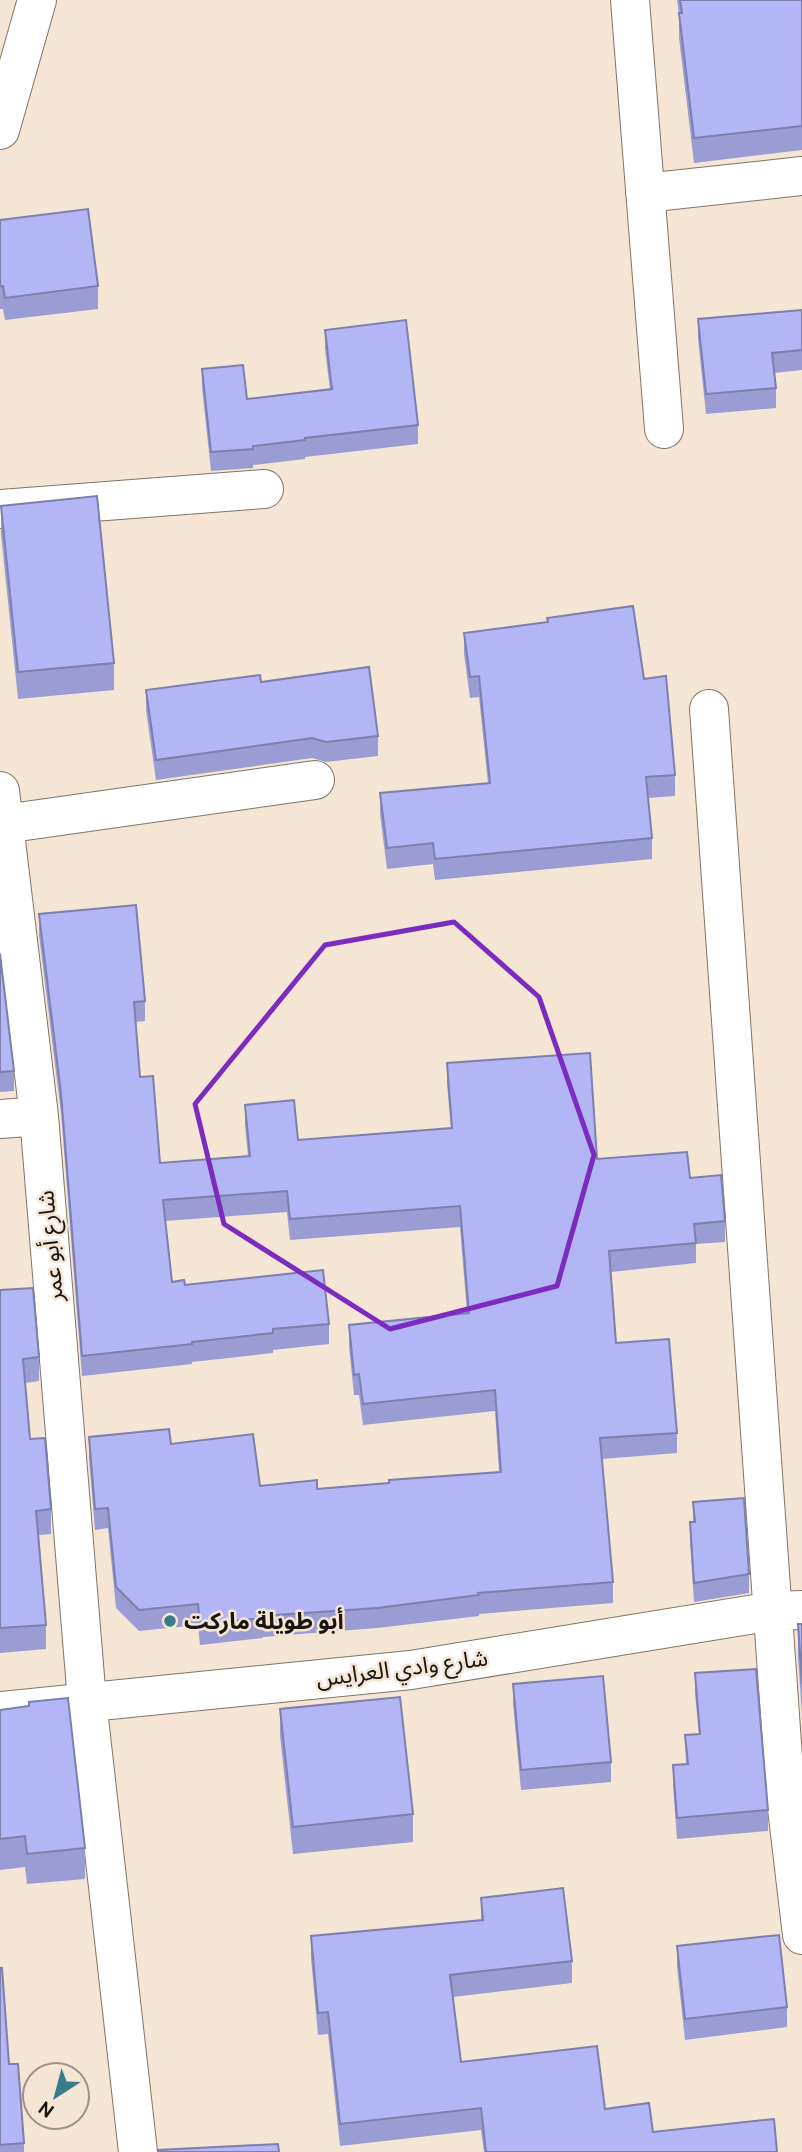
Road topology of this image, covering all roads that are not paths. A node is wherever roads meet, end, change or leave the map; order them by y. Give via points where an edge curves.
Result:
1 (37, 0) edge
2 (630, 0) edge
3 (0, 130) edge
4 (802, 176) edge
5 (645, 193) junction
6 (664, 429) dead end
7 (264, 489) dead end
8 (0, 509) edge
9 (709, 709) dead end
10 (315, 780) dead end
11 (2, 808) edge
12 (39, 1116) junction
13 (0, 1119) edge
14 (787, 1611) edge
15 (88, 1702) junction
16 (0, 1711) edge
17 (802, 1935) edge
18 (138, 2152) edge

1 - 3 street
2 - 5 street
4 - 5 street
5 - 6 street
7 - 8 street
9 - 14 street
10 - 11 street
11 - 12 street, شارع أبو عمر
12 - 13 street
12 - 15 street, شارع أبو عمر
14 - 15 street, شارع وادي العرايس via 411,1670
14 - 17 street via 786,1800
15 - 16 street, شارع وادي العرايس
15 - 18 street, شارع أبو عمر

